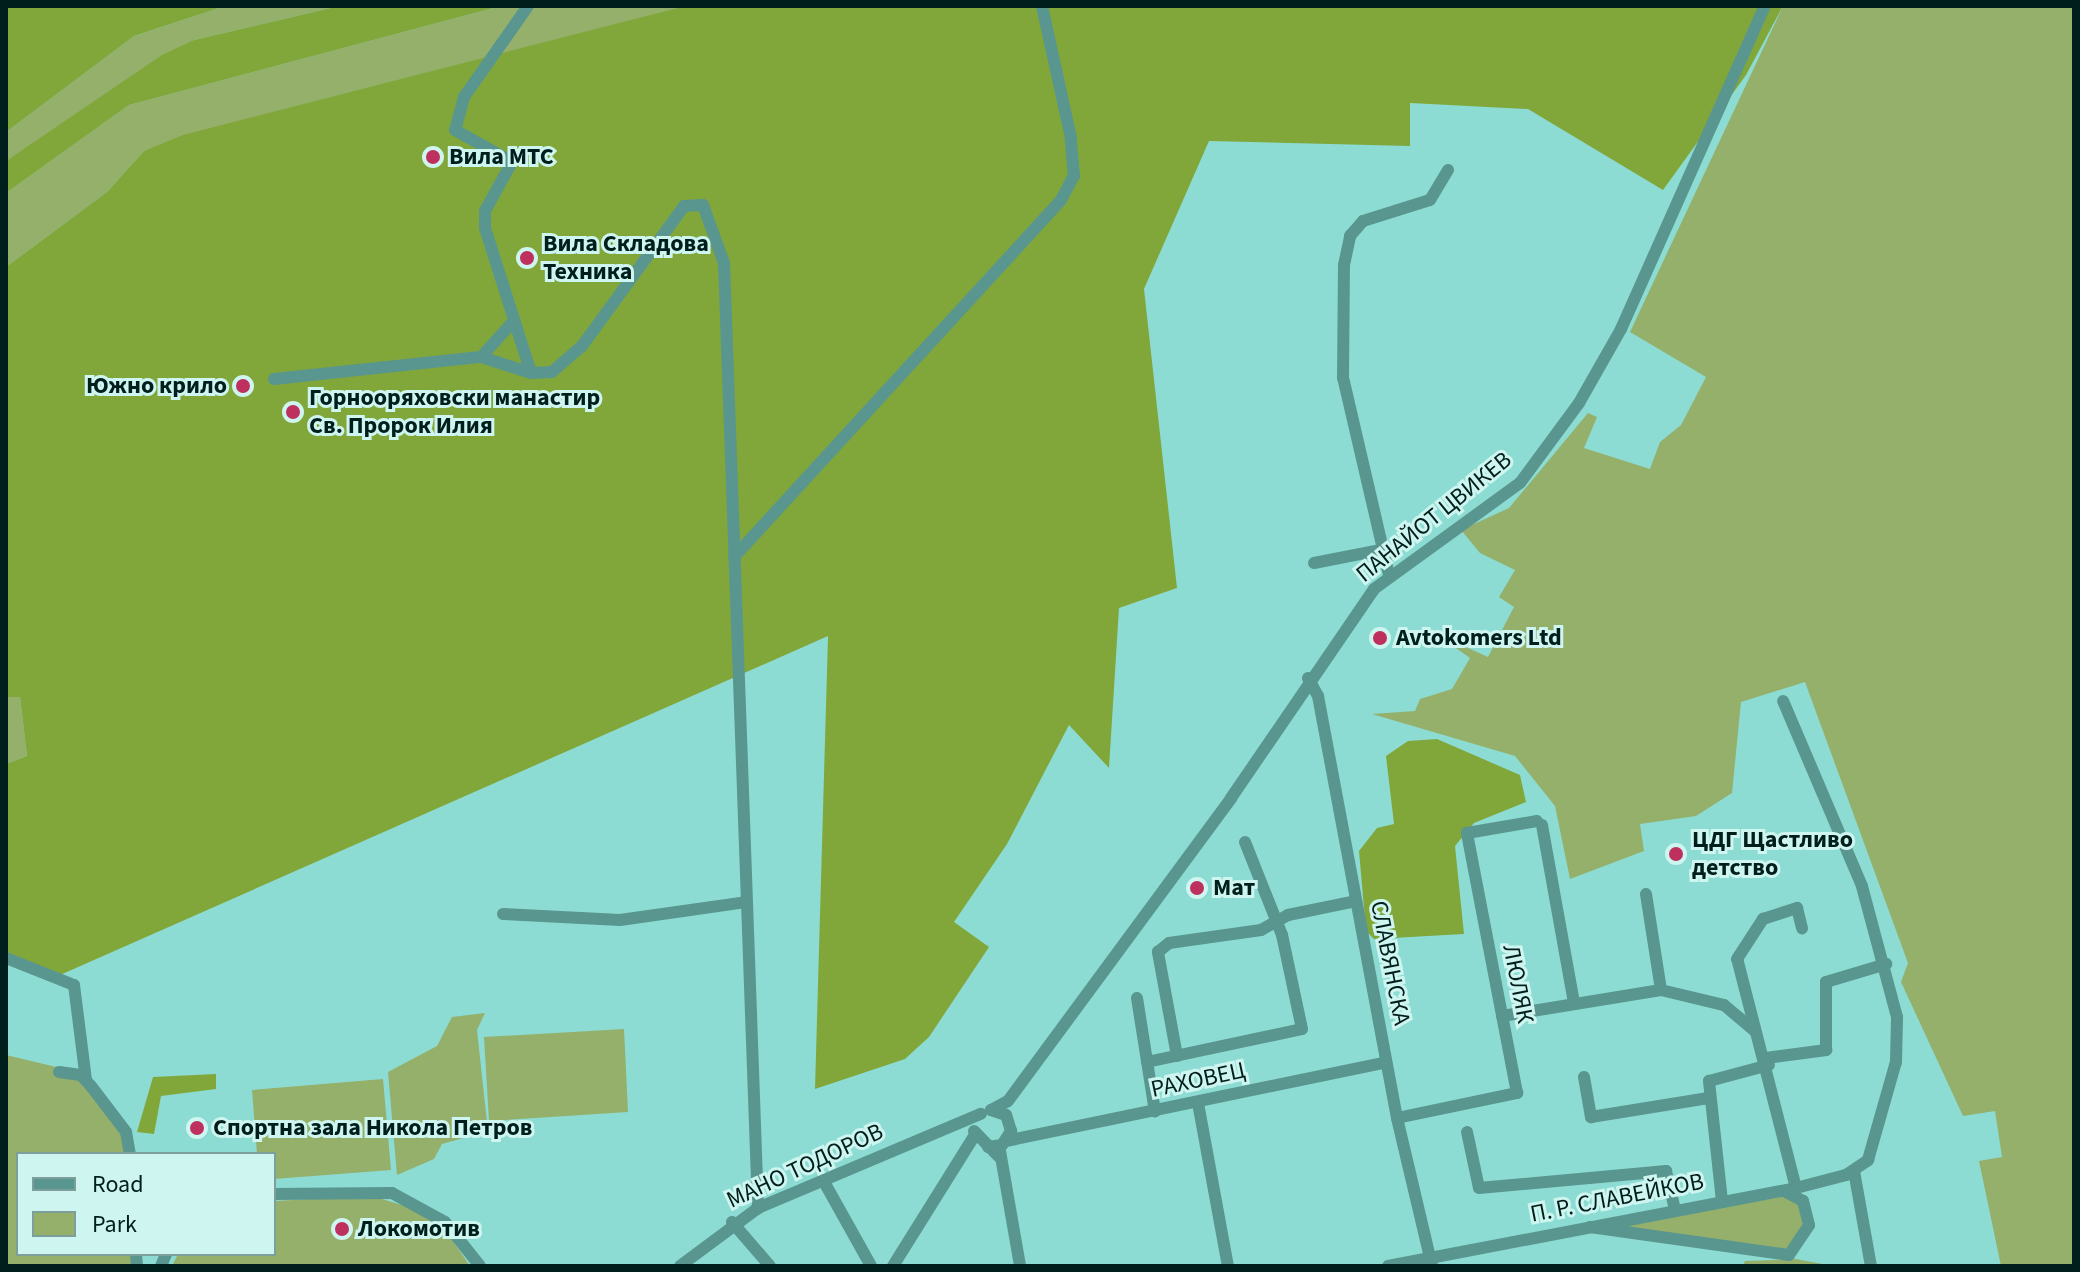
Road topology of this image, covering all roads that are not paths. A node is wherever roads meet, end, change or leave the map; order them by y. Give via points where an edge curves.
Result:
1 (528, 6) edge
2 (1042, 6) edge
3 (1765, 6) edge
4 (1448, 170) dead end
5 (511, 324) junction
6 (481, 357) junction
7 (531, 373) junction
8 (274, 379) dead end
9 (1380, 550) junction
10 (734, 557) junction
11 (1314, 563) dead end
12 (1389, 575) junction
13 (1308, 678) junction
14 (1783, 701) dead end
15 (1245, 842) dead end
16 (1646, 894) dead end
17 (1356, 901) junction
18 (746, 902) junction
19 (503, 914) dead end
20 (1275, 925) junction
21 (1802, 928) dead end
22 (6, 958) edge
23 (1886, 964) junction
24 (1661, 990) junction
25 (1137, 998) dead end
26 (1574, 1002) junction
27 (1502, 1016) junction
28 (1756, 1032) junction
29 (1177, 1056) junction
30 (1147, 1062) junction
31 (1386, 1062) junction
32 (1768, 1062) junction
33 (59, 1072) dead end
34 (1584, 1077) dead end
35 (86, 1080) junction
36 (1708, 1098) junction
37 (1008, 1101) junction
38 (1198, 1103) junction
39 (986, 1112) junction
40 (1155, 1112) junction
41 (1397, 1118) junction
42 (959, 1121) junction
43 (975, 1131) junction
44 (1467, 1132) dead end
45 (1008, 1139) junction
46 (987, 1146) junction
47 (130, 1152) edge
48 (969, 1152) junction
49 (1854, 1171) junction
50 (823, 1180) junction
51 (1796, 1188) junction
52 (1781, 1190) junction
53 (276, 1194) edge
54 (1722, 1201) junction
55 (758, 1208) junction
56 (1675, 1209) junction
57 (732, 1222) junction
58 (1579, 1225) junction
59 (1430, 1262) edge
60 (480, 1266) edge
61 (680, 1266) edge
62 (770, 1266) edge
63 (871, 1266) edge
64 (893, 1266) edge
65 (1020, 1266) edge
66 (1228, 1266) edge
67 (1388, 1266) edge
68 (1871, 1266) edge

1 - 5 street via 488,57 455,121 466,142 512,162 484,219
2 - 10 street via 1071,138 1074,176 1061,200
3 - 12 street, ПАНАЙОТ ЦВИКЕВ via 1621,329 1579,403 1520,483
4 - 9 street via 1430,200 1363,221 1350,236 1344,265 1343,378
5 - 6 street
5 - 7 street
6 - 7 street
6 - 8 street
7 - 10 street via 552,372 568,362 674,214 693,201 703,205 724,263
9 - 11 street
9 - 12 street
10 - 18 street
12 - 13 street, ПАНАЙОТ ЦВИКЕВ
13 - 17 street, СЛАВЯНСКА via 1318,696
13 - 37 street, ПАНАЙОТ ЦВИКЕВ via 1231,798
14 - 23 street via 1862,886
15 - 20 street
16 - 24 street
17 - 20 street via 1288,915
17 - 31 street, СЛАВЯНСКА
18 - 19 street via 620,920
18 - 55 street
20 - 29 street via 1169,943 1158,952
20 - 29 street via 1302,1029
21 - 28 street via 1797,908 1781,911 1741,944 1737,959
22 - 35 street via 74,985
23 - 32 street via 1826,982 1826,1050
23 - 49 street via 1897,1017 1896,1062 1875,1144
24 - 26 street
24 - 28 street via 1724,1005
25 - 30 street
26 - 27 street
26 - 27 street, ЛЮЛЯК via 1539,823 1467,833
27 - 41 street, ЛЮЛЯК via 1517,1093
28 - 32 street
29 - 30 street
30 - 40 street
31 - 38 street, РАХОВЕЦ
31 - 41 street, СЛАВЯНСКА
32 - 36 street via 1716,1074
32 - 51 street
33 - 35 street
34 - 36 street via 1591,1117
35 - 47 street via 126,1132
36 - 54 street
37 - 39 street, ПАНАЙОТ ЦВИКЕВ
37 - 45 street
38 - 40 street, РАХОВЕЦ
38 - 66 street
39 - 42 street, МАНО ТОДОРОВ
39 - 43 street
39 - 45 street
40 - 45 street, РАХОВЕЦ
41 - 59 street, СЛАВЯНСКА
42 - 43 street
42 - 50 street, МАНО ТОДОРОВ
43 - 46 street
43 - 48 street
44 - 56 street via 1479,1188 1666,1171
45 - 46 street
45 - 65 street
46 - 48 street
48 - 64 street
49 - 51 street, П. Р. СЛАВЕЙКОВ
49 - 68 street
50 - 55 street, МАНО ТОДОРОВ
50 - 63 street
51 - 52 street, П. Р. СЛАВЕЙКОВ
52 - 54 street, П. Р. СЛАВЕЙКОВ
52 - 58 street via 1803,1201 1808,1218 1804,1239 1789,1255
53 - 60 street via 392,1193 445,1222
54 - 56 street, П. Р. СЛАВЕЙКОВ
55 - 57 street, МАНО ТОДОРОВ
56 - 58 street, П. Р. СЛАВЕЙКОВ
57 - 61 street, МАНО ТОДОРОВ
57 - 62 street
58 - 59 street, П. Р. СЛАВЕЙКОВ
59 - 67 street, П. Р. СЛАВЕЙКОВ

